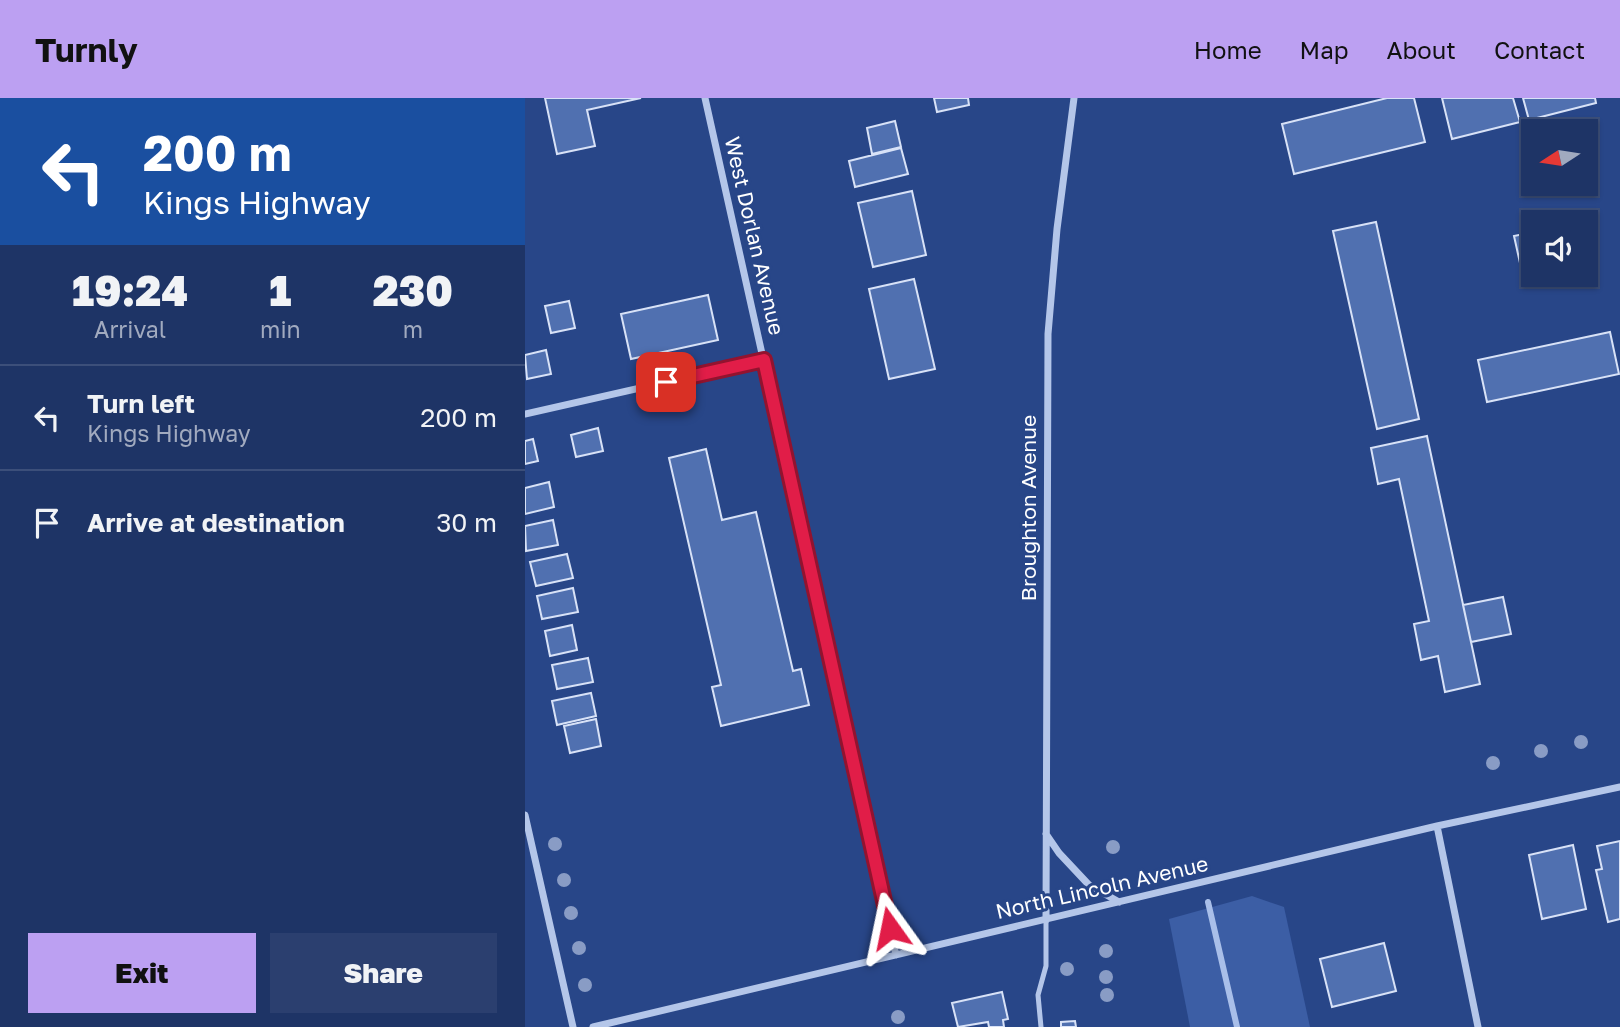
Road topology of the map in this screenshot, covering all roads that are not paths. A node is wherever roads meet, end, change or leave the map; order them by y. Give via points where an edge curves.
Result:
1 (705, 98) edge
2 (1075, 98) edge
3 (764, 360) junction
4 (525, 414) edge
5 (1620, 787) edge
6 (525, 815) edge
7 (1437, 826) junction
8 (1046, 833) junction
9 (1119, 902) junction
10 (1046, 919) junction
11 (896, 955) junction
12 (573, 1027) edge
13 (593, 1027) edge
14 (1041, 1027) edge
15 (1479, 1027) edge

1 - 3 street, West Dorlan Avenue
2 - 8 street, Broughton Avenue via 1048,334
3 - 4 street
3 - 11 street, West Dorlan Avenue
5 - 7 street, North Lincoln Avenue
6 - 12 street
7 - 9 street, North Lincoln Avenue
7 - 15 street
8 - 9 street via 1089,885
8 - 10 street, Broughton Avenue
9 - 10 street, North Lincoln Avenue
10 - 11 street, North Lincoln Avenue
10 - 14 lane via 1046,966 1038,995
11 - 13 street, North Lincoln Avenue

